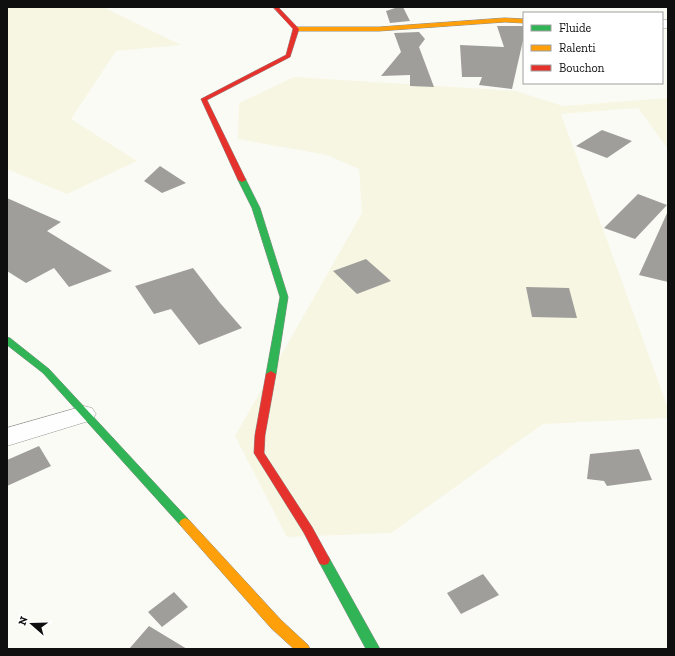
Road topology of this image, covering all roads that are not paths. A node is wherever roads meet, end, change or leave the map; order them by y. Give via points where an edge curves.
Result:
1 (274, 7) edge
2 (523, 21) edge
3 (296, 29) junction
4 (7, 340) edge
5 (84, 414) junction
6 (7, 437) edge
7 (302, 649) edge
8 (373, 649) edge

1 - 3 street
2 - 3 street via 379,29
3 - 8 street via 288,56 204,99 256,208 284,297 259,453 308,530
4 - 5 street via 46,371
5 - 6 street
5 - 7 street via 276,624

